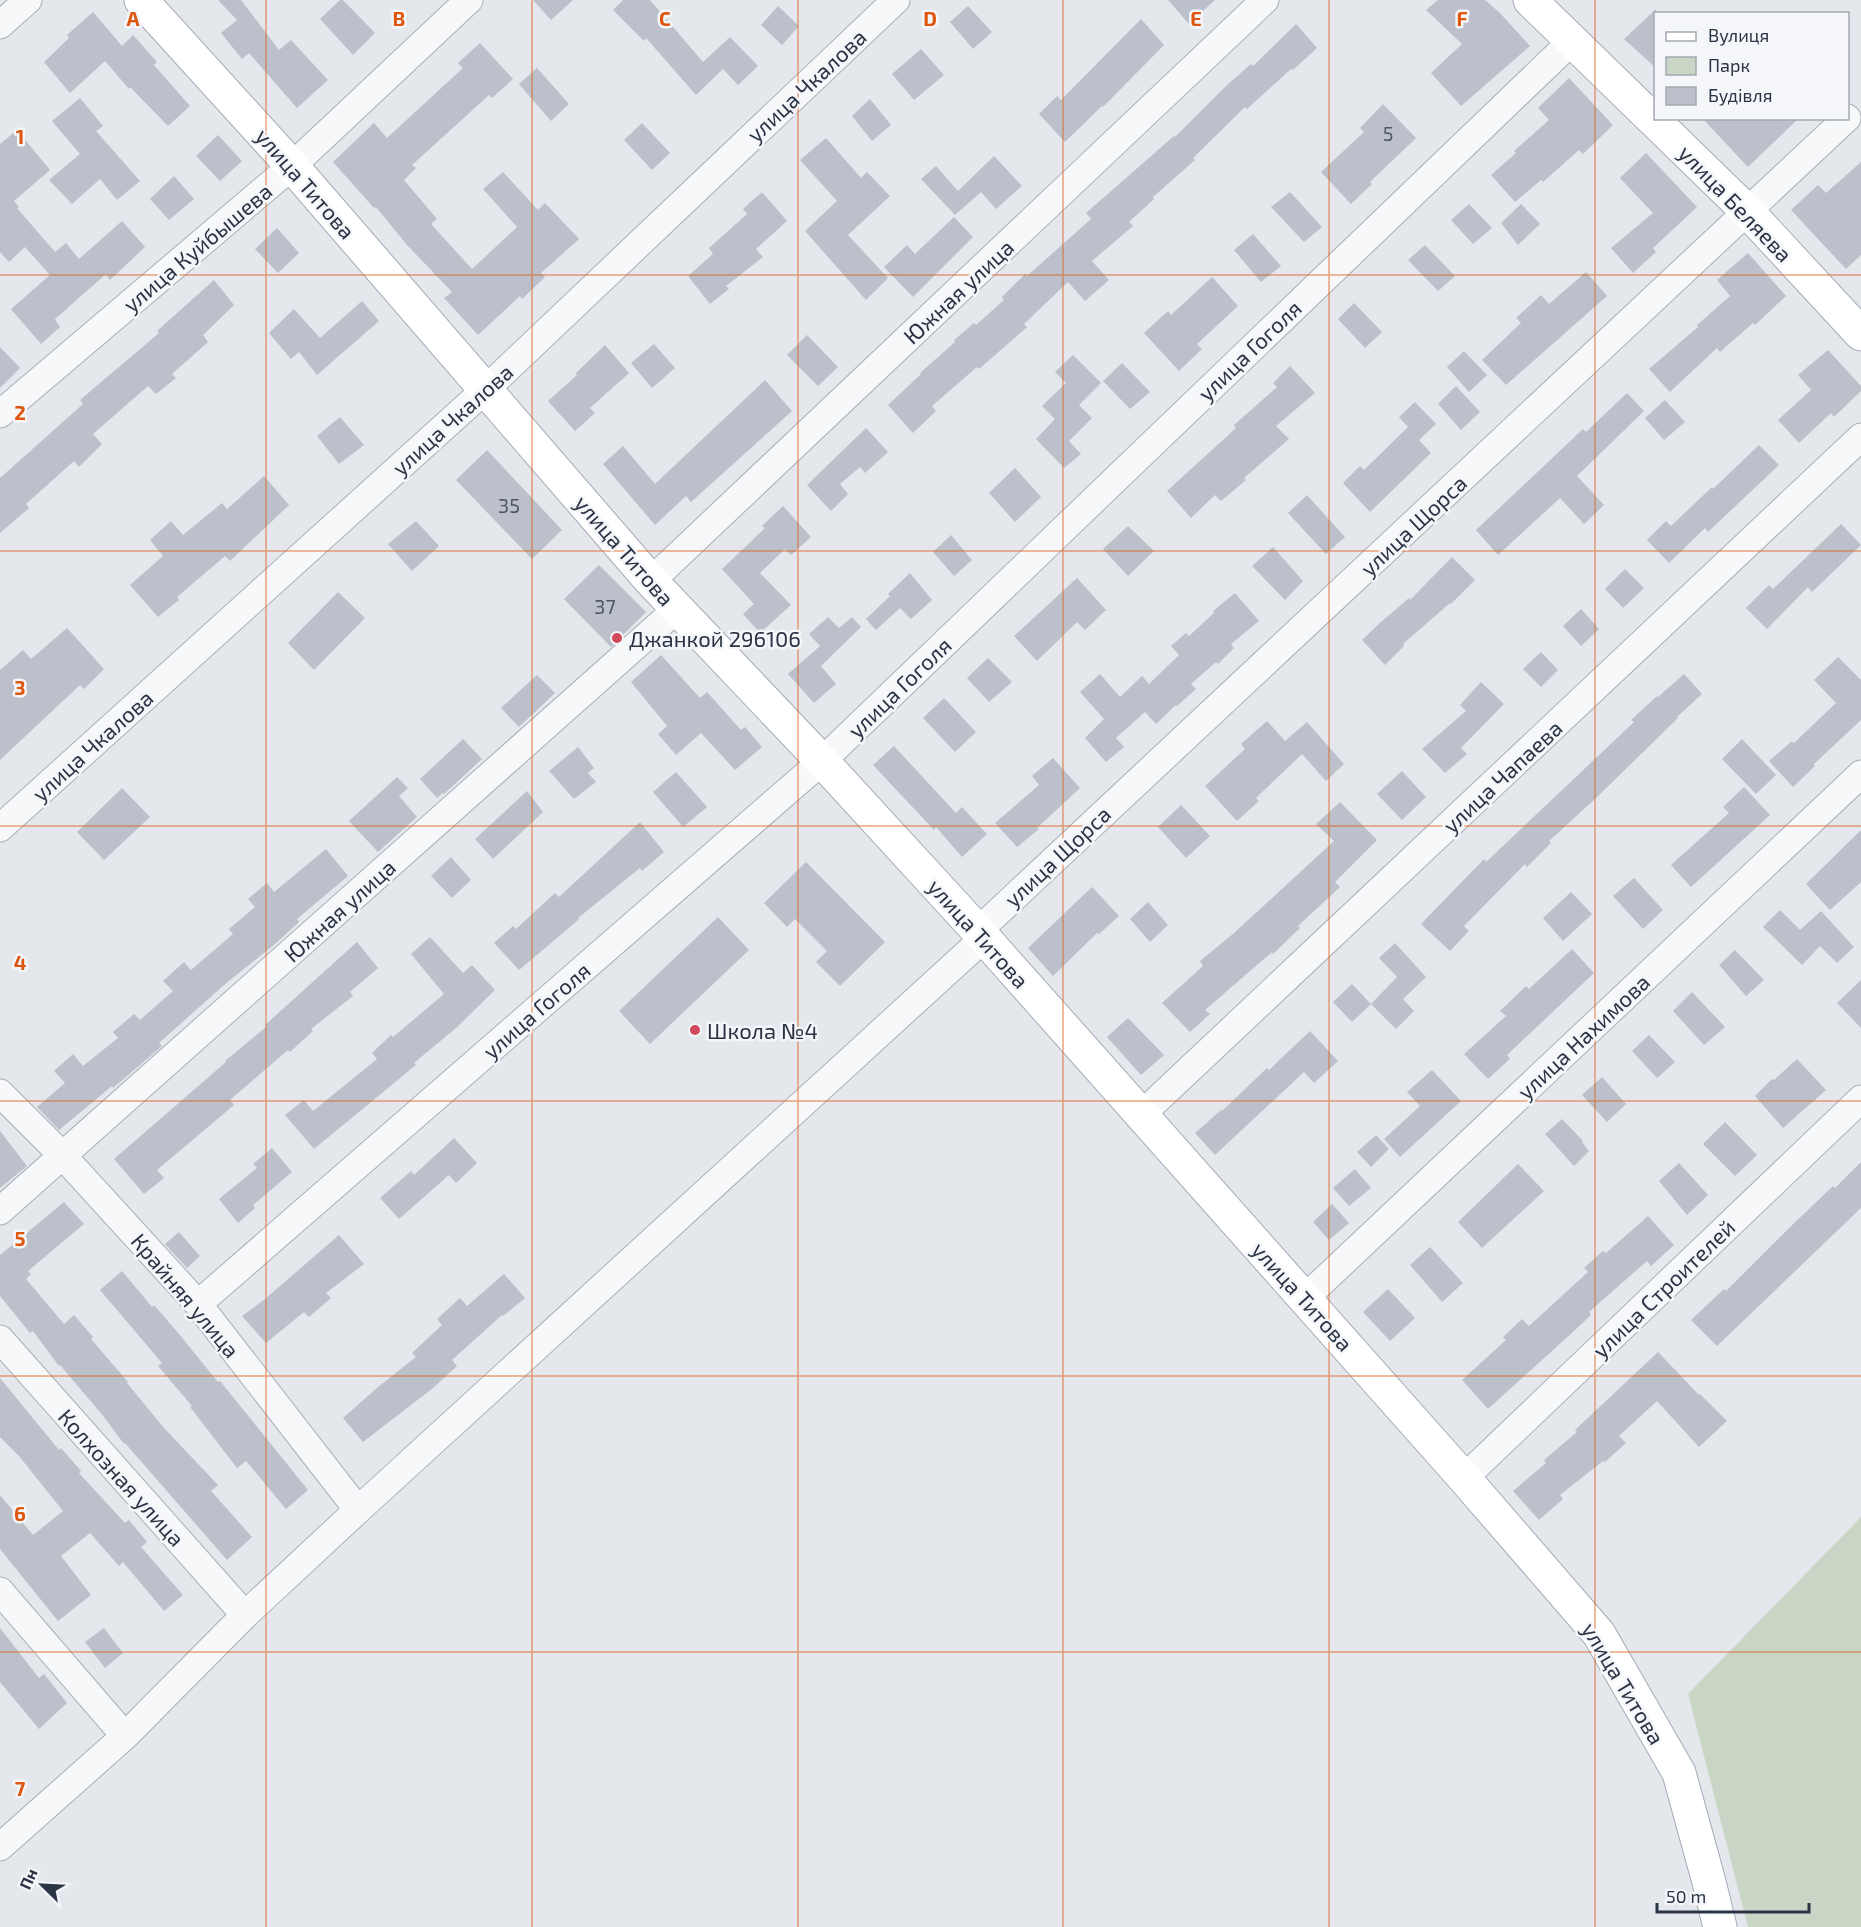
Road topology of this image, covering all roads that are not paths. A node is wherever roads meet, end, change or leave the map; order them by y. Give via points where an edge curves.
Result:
1 (28, 0) edge
2 (141, 0) edge
3 (469, 0) edge
4 (896, 0) edge
5 (1265, 0) edge
6 (1530, 0) edge
7 (0, 25) edge
8 (1573, 40) junction
9 (1861, 105) edge
10 (1849, 116) edge
11 (1654, 120) edge
12 (1654, 120) edge
13 (1845, 120) edge
14 (292, 166) junction
15 (1748, 212) junction
16 (1861, 334) edge
17 (486, 389) junction
18 (0, 414) edge
19 (1861, 437) edge
20 (651, 581) junction
21 (677, 609) junction
22 (822, 761) junction
23 (1861, 774) edge
24 (0, 828) edge
25 (981, 934) junction
26 (0, 1093) edge
27 (1861, 1099) edge
28 (1142, 1114) junction
29 (63, 1156) junction
30 (0, 1211) edge
31 (1305, 1298) junction
32 (198, 1304) junction
33 (0, 1339) edge
34 (1464, 1478) junction
35 (358, 1510) junction
36 (0, 1591) edge
37 (245, 1615) junction
38 (125, 1736) junction
39 (0, 1847) edge
40 (1720, 1927) edge

1 - 7 street
2 - 14 main road, улица Титова
3 - 14 street, улица Куйбышева
4 - 17 street, улица Чкалова
5 - 20 street, Южная улица
6 - 8 main road, улица Беляева
8 - 11 main road, улица Беляева
8 - 22 street, улица Гоголя
9 - 10 street, улица Щорса
12 - 15 main road, улица Беляева
13 - 15 street, улица Щорса
14 - 17 main road, улица Титова
14 - 18 street, улица Куйбышева
15 - 16 main road, улица Беляева
15 - 25 street, улица Щорса
17 - 20 main road, улица Титова
17 - 24 street, улица Чкалова
19 - 28 street, улица Чапаева
20 - 21 main road, улица Титова
21 - 22 main road, улица Титова
21 - 29 street, Южная улица
22 - 25 main road, улица Титова
22 - 32 street, улица Гоголя
23 - 31 street, улица Нахимова
25 - 28 main road, улица Титова
25 - 35 street, улица Щорса
26 - 29 street, Крайняя улица
27 - 34 street, улица Строителей
28 - 31 main road, улица Титова
29 - 30 street, Южная улица
29 - 32 street, Крайняя улица
31 - 34 main road, улица Титова
32 - 35 street, Крайняя улица
33 - 37 street, Колхозная улица
34 - 40 main road, улица Титова via 1599,1634 1667,1753 1678,1773
35 - 37 street, улица Щорса
36 - 38 street
37 - 38 street, улица Щорса
38 - 39 street, улица Щорса

